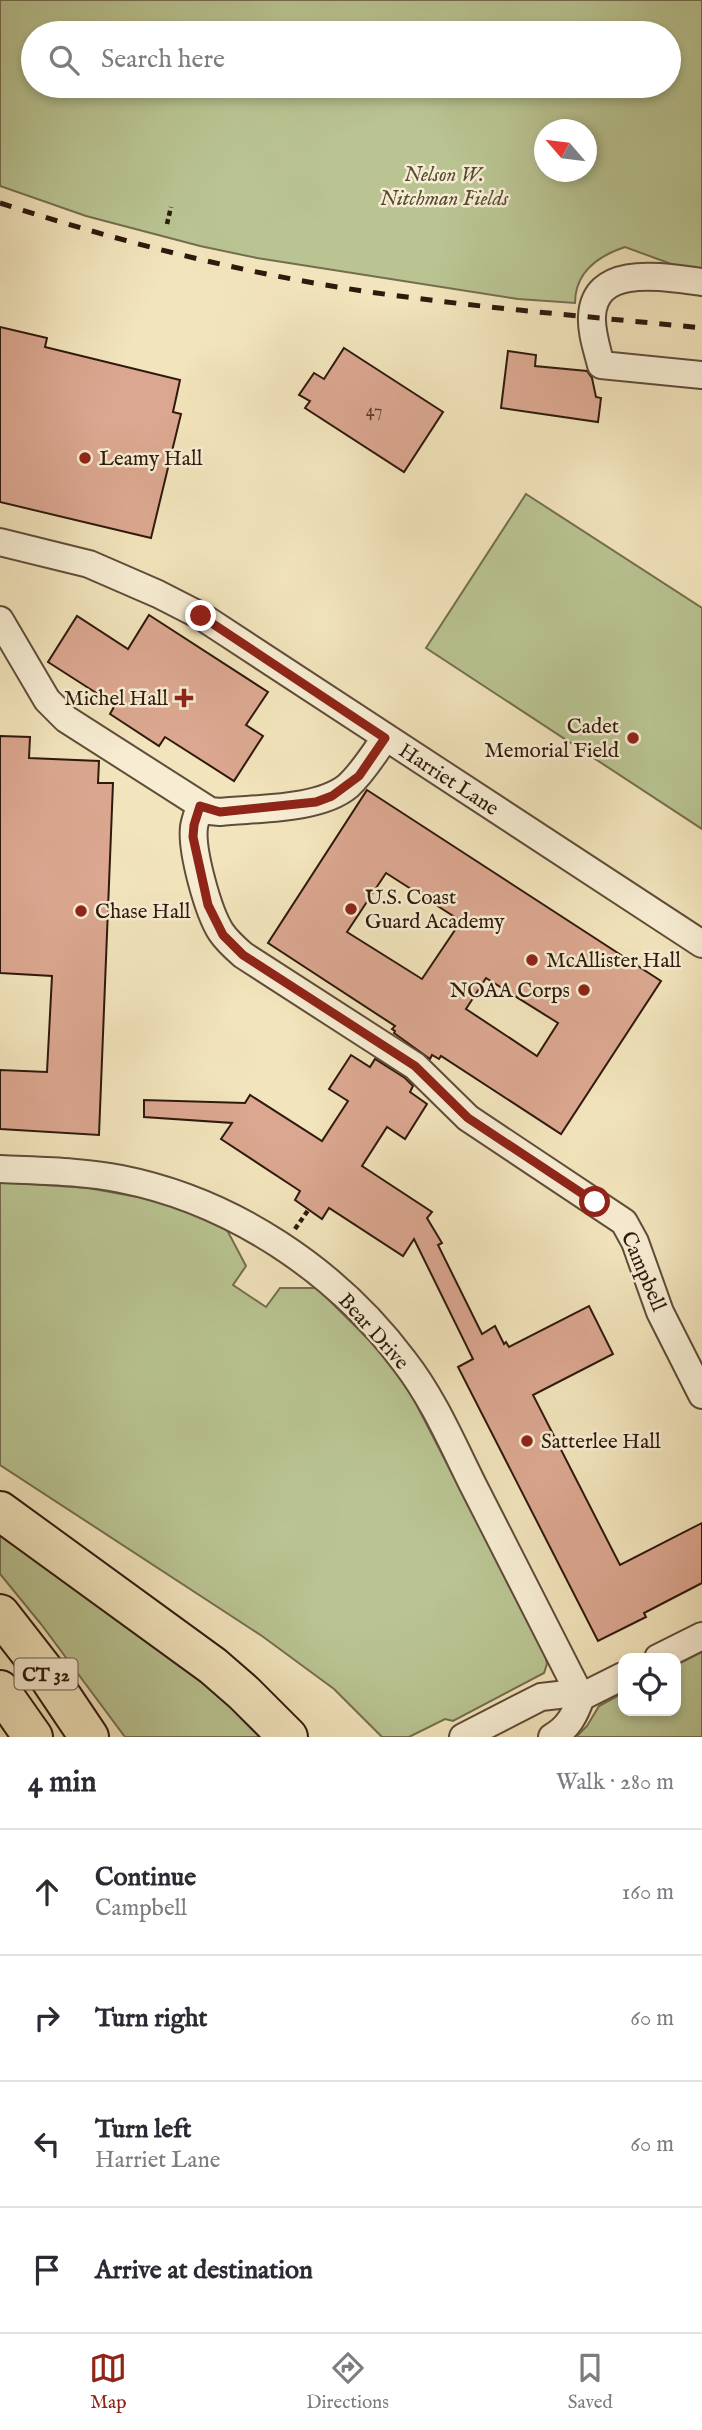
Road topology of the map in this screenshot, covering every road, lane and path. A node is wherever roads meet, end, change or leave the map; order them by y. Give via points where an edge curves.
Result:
1 (171, 208) dead end
2 (167, 224) dead end
3 (702, 282) edge
4 (702, 375) edge
5 (0, 542) edge
6 (0, 620) edge
7 (385, 738) junction
8 (200, 806) junction
9 (702, 944) edge
10 (0, 1169) edge
11 (309, 1209) dead end
12 (296, 1228) dead end
13 (702, 1395) edge
14 (0, 1511) edge
15 (0, 1614) edge
16 (702, 1636) edge
17 (668, 1653) edge
18 (618, 1678) edge
19 (0, 1690) edge
20 (581, 1697) junction
21 (495, 1730) edge
22 (33, 1737) edge
23 (89, 1737) edge
24 (288, 1737) edge
25 (463, 1737) edge
26 (552, 1737) edge

1 - 2 path
3 - 4 street via 657,276 620,280 599,295 592,317 601,365
5 - 7 street, Harriet Lane via 89,564 158,594 224,630
6 - 8 street via 55,709
7 - 8 street via 359,776 316,802 220,812
7 - 9 street, Harriet Lane
8 - 13 street, Campbell via 194,825 195,849 208,905 230,944 415,1066 468,1118 624,1222 660,1312
10 - 20 street, Bear Drive via 120,1179 188,1199 223,1213 283,1248 355,1306 423,1387
11 - 12 path
14 - 24 highway via 213,1666
15 - 23 highway, CT 32
16 - 17 street
18 - 20 street
19 - 22 highway, CT 32
20 - 21 street via 541,1697
20 - 26 street via 571,1721
21 - 25 street

